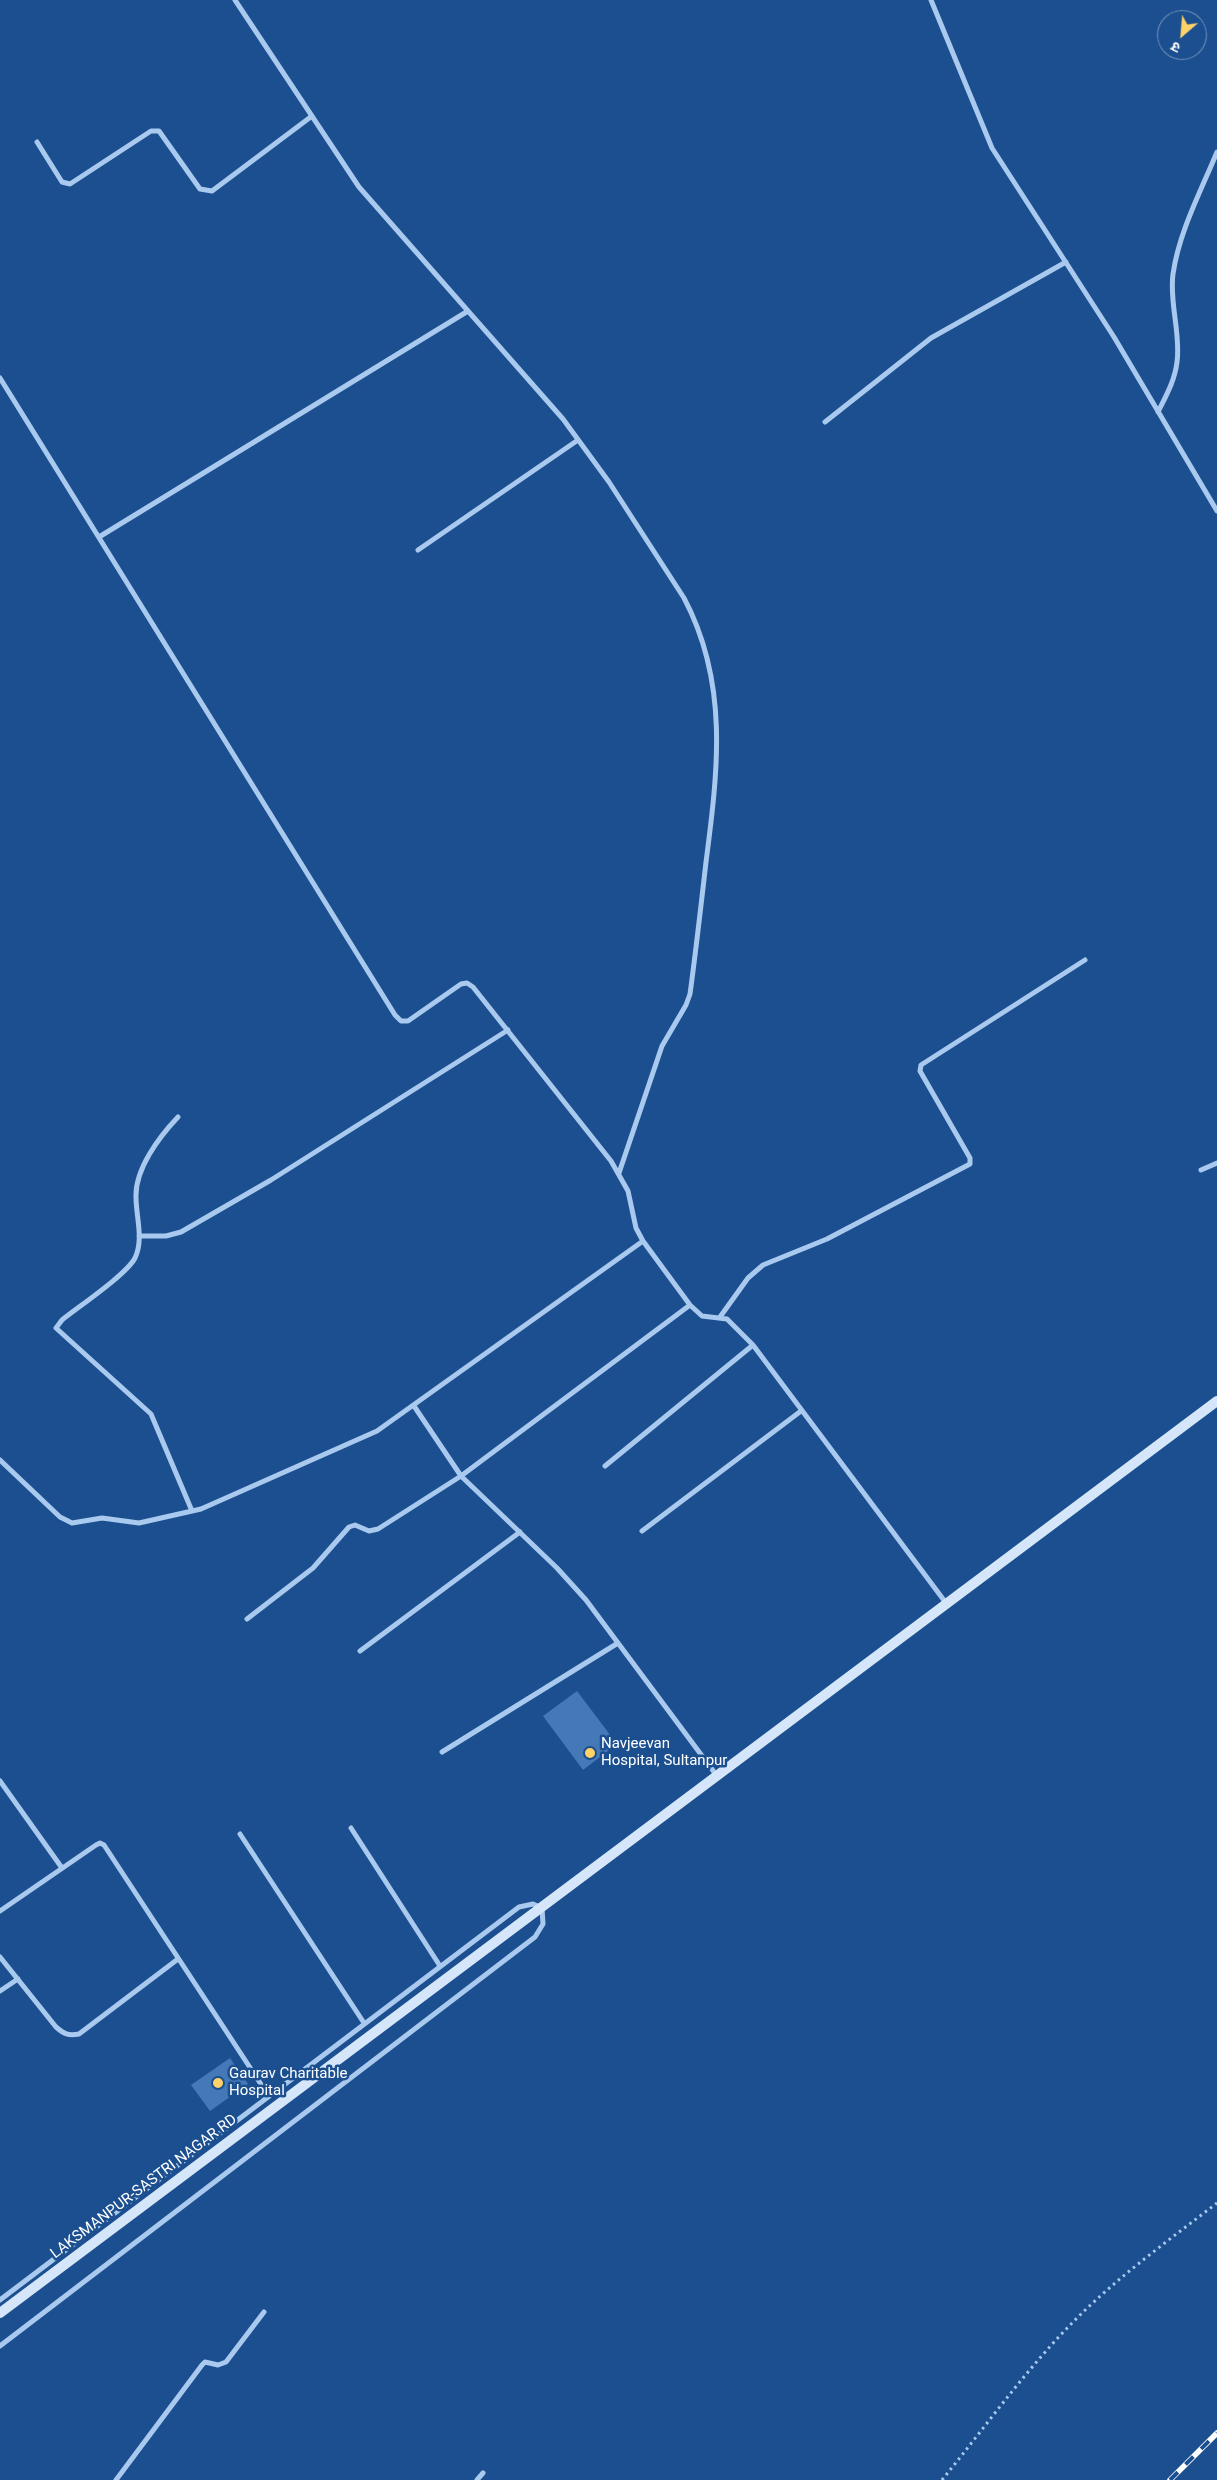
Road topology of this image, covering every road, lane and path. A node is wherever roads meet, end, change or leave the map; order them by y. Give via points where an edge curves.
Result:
1 (234, 0) edge
2 (931, 0) edge
3 (312, 116) junction
4 (37, 142) dead end
5 (1217, 152) edge
6 (1066, 262) junction
7 (468, 312) junction
8 (0, 378) edge
9 (1158, 412) junction
10 (825, 422) dead end
11 (578, 440) junction
12 (1217, 511) edge
13 (99, 538) junction
14 (418, 550) dead end
15 (1085, 960) dead end
16 (508, 1030) junction
17 (178, 1117) dead end
18 (1217, 1162) edge
19 (1201, 1170) dead end
20 (619, 1173) junction
21 (139, 1236) junction
22 (643, 1241) junction
23 (690, 1305) junction
24 (720, 1317) junction
25 (753, 1345) junction
26 (1217, 1400) edge
27 (414, 1406) junction
28 (801, 1410) junction
29 (0, 1460) edge
30 (605, 1466) dead end
31 (461, 1476) junction
32 (192, 1511) junction
33 (642, 1531) dead end
34 (520, 1532) junction
35 (946, 1603) junction
36 (247, 1620) dead end
37 (618, 1643) junction
38 (360, 1652) dead end
39 (442, 1752) dead end
40 (717, 1777) junction
41 (0, 1781) edge
42 (351, 1828) dead end
43 (240, 1834) dead end
44 (62, 1868) junction
45 (542, 1908) junction
46 (0, 1911) edge
47 (0, 1957) edge
48 (178, 1959) junction
49 (440, 1966) junction
50 (18, 1979) junction
51 (0, 1991) edge
52 (364, 2023) junction
53 (268, 2095) junction
54 (1217, 2203) edge
55 (0, 2300) edge
56 (264, 2312) dead end
57 (0, 2313) edge
58 (0, 2346) edge
59 (483, 2473) dead end
60 (116, 2480) edge
61 (477, 2480) edge
62 (942, 2480) edge

1 - 3 street
2 - 6 street via 992,148
3 - 4 street via 212,191 200,189 159,131 151,131 70,184 62,182
3 - 7 street via 359,187
5 - 9 street via 1178,249 1172,297 1177,362 1174,379
6 - 9 street
6 - 10 street via 931,338
7 - 11 street
7 - 13 street
8 - 13 street
9 - 12 street
11 - 14 street
11 - 20 street via 609,482 697,622 712,680 718,747 690,994 662,1046
13 - 16 street via 395,1014 402,1021 408,1021 461,984 468,983
15 - 24 street via 921,1065 920,1071 970,1158 970,1164 828,1239 763,1265 748,1278
16 - 20 street
16 - 21 street via 271,1180 181,1232 166,1236
17 - 21 street via 160,1139 140,1176 135,1196
18 - 19 street
20 - 22 street
21 - 32 street via 134,1260 56,1328 152,1414
22 - 23 street
22 - 27 street
23 - 24 street via 702,1316
23 - 31 street
24 - 25 street via 734,1324
25 - 28 street
25 - 30 street
26 - 35 street, LAKSMANPUR-SASTRI NAGAR RD
27 - 31 street
27 - 32 street via 362,1439
28 - 33 street
28 - 35 street
29 - 32 street via 60,1517 72,1523 102,1518 139,1523
31 - 34 street
31 - 36 street via 378,1529 369,1531 359,1526 349,1527 313,1568
34 - 37 street via 586,1600
34 - 38 street
35 - 40 street, LAKSMANPUR-SASTRI NAGAR RD
37 - 39 street
37 - 40 street
40 - 45 street, LAKSMANPUR-SASTRI NAGAR RD
41 - 44 street
42 - 49 street
43 - 52 street
44 - 46 street
44 - 48 street via 96,1845 104,1845
45 - 49 street via 533,1904 518,1908
45 - 57 street, LAKSMANPUR-SASTRI NAGAR RD
45 - 58 street via 544,1918 535,1937
47 - 50 street
48 - 50 street via 79,2034 71,2036 56,2027
48 - 53 street
49 - 52 street
50 - 51 street
52 - 53 street
53 - 55 street
54 - 62 path via 1122,2277 1078,2318 1032,2368
56 - 60 street via 226,2362 202,2365
59 - 61 street

